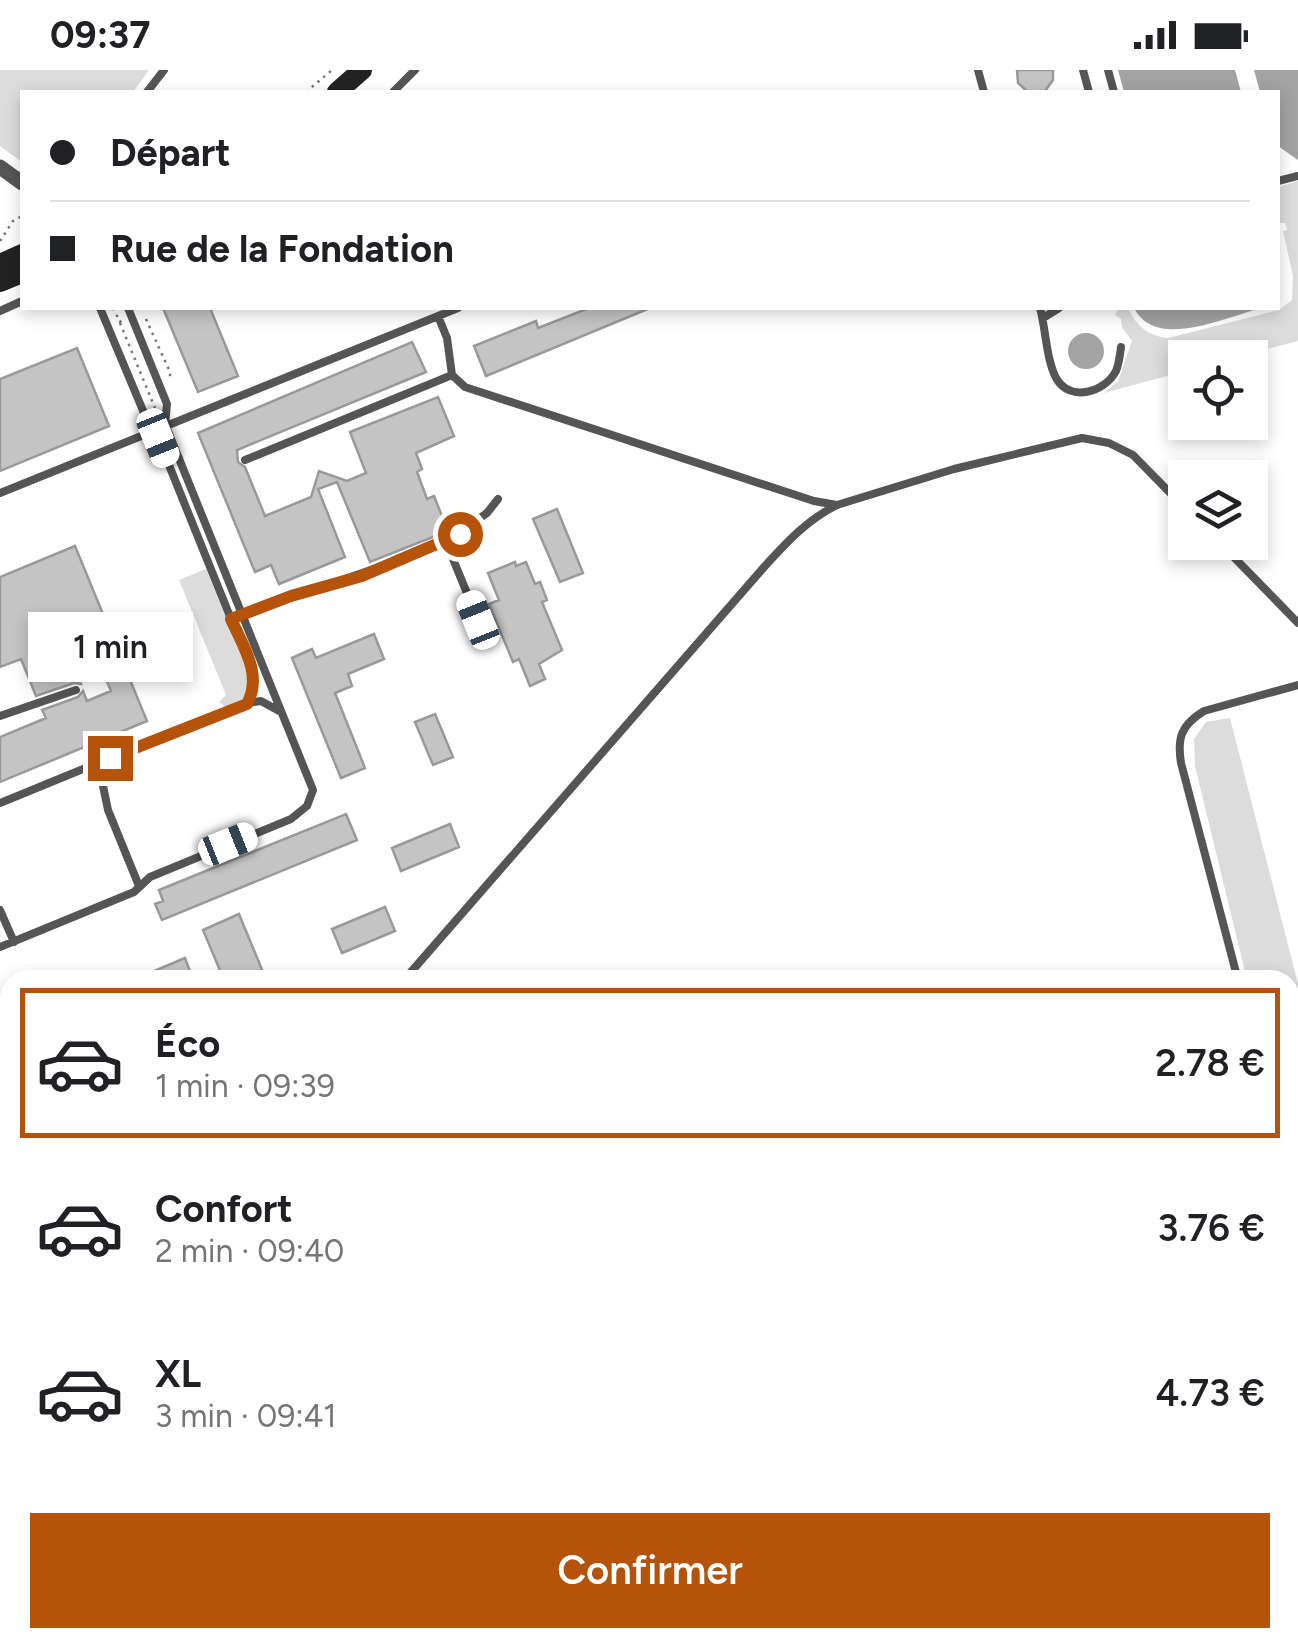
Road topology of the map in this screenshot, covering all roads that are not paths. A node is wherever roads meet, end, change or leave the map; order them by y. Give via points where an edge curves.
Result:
1 (164, 70) edge
2 (362, 70) edge
3 (375, 70) edge
4 (415, 70) edge
5 (149, 90) edge
6 (338, 90) edge
7 (354, 90) edge
8 (395, 90) edge
9 (0, 167) edge
10 (20, 182) edge
11 (101, 310) edge
12 (129, 310) edge
13 (453, 310) edge
14 (1040, 310) edge
15 (1056, 310) edge
16 (438, 316) junction
17 (1042, 318) junction
18 (1121, 347) dead end
19 (452, 374) junction
20 (165, 424) junction
21 (154, 428) junction
22 (245, 460) dead end
23 (1168, 491) edge
24 (0, 493) edge
25 (498, 500) dead end
26 (837, 505) junction
27 (446, 542) junction
28 (1237, 560) edge
29 (243, 614) junction
30 (231, 619) junction
31 (1298, 623) edge
32 (477, 637) dead end
33 (1298, 684) edge
34 (76, 690) dead end
35 (247, 704) junction
36 (284, 715) junction
37 (0, 716) edge
38 (110, 758) junction
39 (0, 803) edge
40 (140, 886) junction
41 (0, 910) edge
42 (14, 942) junction
43 (0, 947) edge
44 (413, 970) edge
45 (1235, 970) edge

1 - 5 lane
2 - 6 main road
3 - 7 main road
4 - 8 lane
9 - 10 street
11 - 21 lane
12 - 20 lane via 168,404
13 - 16 lane
14 - 17 lane
15 - 17 lane
16 - 19 lane
16 - 20 lane
17 - 18 lane via 1056,377 1070,390 1103,386 1115,373
19 - 22 lane
19 - 26 lane via 465,386
20 - 21 lane
20 - 29 lane
21 - 24 lane
21 - 30 lane
23 - 26 lane via 1133,455 1082,438
25 - 27 lane
26 - 44 lane via 799,529 765,566
27 - 29 lane
27 - 32 lane via 478,620
28 - 31 lane
29 - 30 lane
29 - 36 lane
30 - 35 lane via 254,676
33 - 45 lane via 1204,711 1180,734 1181,763
34 - 37 lane
35 - 36 lane via 268,703
35 - 38 lane
36 - 40 lane via 312,782 306,806 291,819
38 - 39 lane
38 - 40 lane via 102,782 108,810
40 - 42 lane
41 - 42 lane
42 - 43 lane

